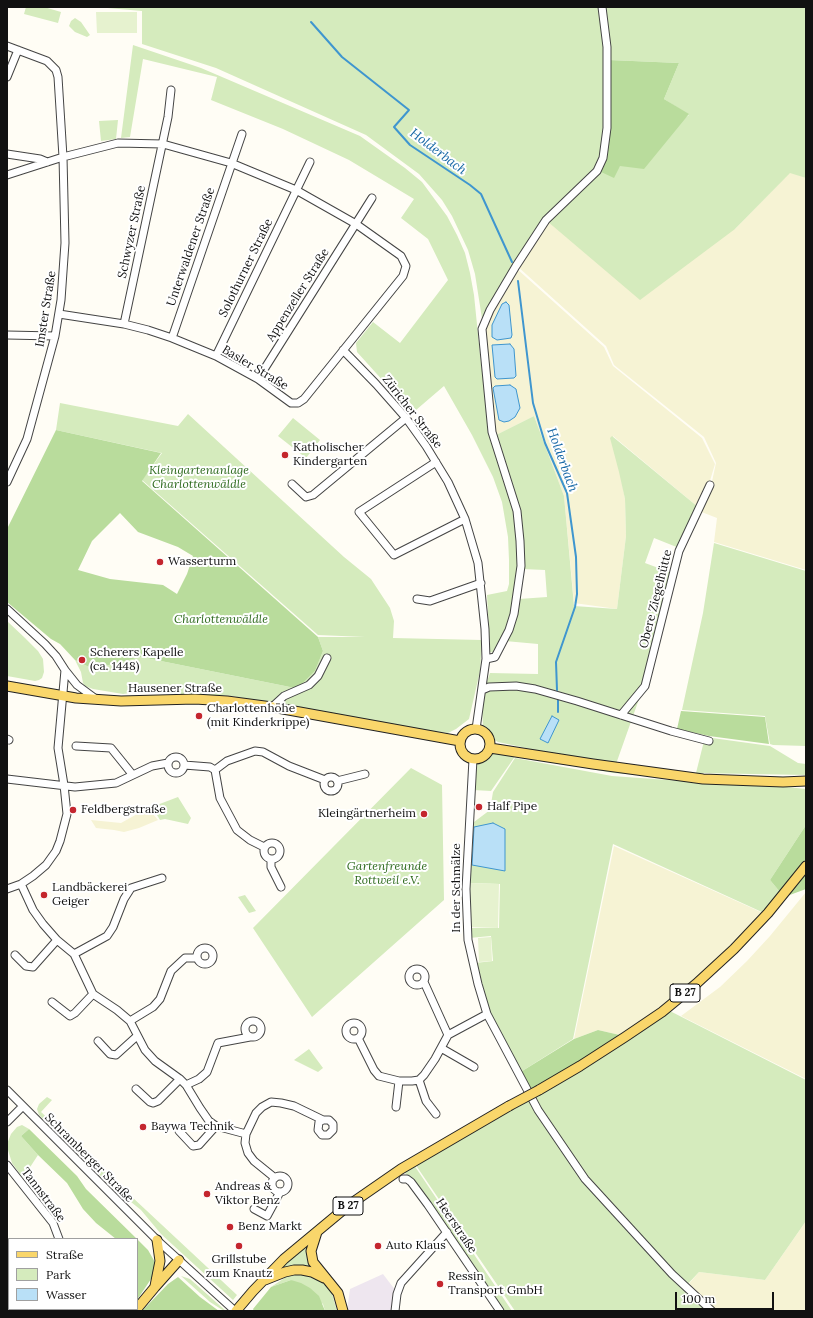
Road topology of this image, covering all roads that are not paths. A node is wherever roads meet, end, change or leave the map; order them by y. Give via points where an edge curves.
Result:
1 (602, 7) edge
2 (7, 46) edge
3 (18, 50) junction
4 (7, 77) edge
5 (171, 90) dead end
6 (242, 134) dead end
7 (163, 144) junction
8 (7, 154) edge
9 (63, 157) junction
10 (47, 162) junction
11 (310, 162) dead end
12 (231, 163) junction
13 (7, 175) edge
14 (296, 190) junction
15 (372, 198) dead end
16 (356, 224) junction
17 (59, 314) junction
18 (124, 324) junction
19 (7, 335) edge
20 (55, 336) junction
21 (172, 338) junction
22 (343, 350) junction
23 (216, 356) junction
24 (258, 379) junction
25 (406, 418) junction
26 (436, 462) junction
27 (7, 482) edge
28 (292, 484) dead end
29 (710, 485) dead end
30 (465, 519) junction
31 (481, 583) junction
32 (418, 599) dead end
33 (7, 609) edge
34 (327, 658) dead end
35 (486, 659) junction
36 (65, 670) junction
37 (7, 686) edge
38 (482, 690) junction
39 (63, 696) junction
40 (96, 699) junction
41 (272, 707) junction
42 (621, 715) junction
43 (476, 729) junction
44 (460, 741) junction
45 (709, 741) dead end
46 (76, 746) dead end
47 (490, 748) junction
48 (472, 759) junction
49 (168, 763) junction
50 (184, 765) junction
51 (215, 770) junction
52 (132, 774) junction
53 (365, 774) dead end
54 (7, 779) edge
55 (325, 780) junction
56 (337, 780) junction
57 (806, 781) edge
58 (64, 785) junction
59 (264, 847) junction
60 (271, 859) junction
61 (806, 866) edge
62 (162, 878) dead end
63 (21, 884) junction
64 (281, 887) dead end
65 (7, 889) edge
66 (58, 940) junction
67 (74, 954) junction
68 (15, 955) dead end
69 (197, 958) dead end
70 (424, 982) dead end
71 (93, 994) junction
72 (52, 1002) dead end
73 (487, 1014) junction
74 (130, 1021) junction
75 (448, 1035) junction
76 (137, 1036) junction
77 (250, 1037) dead end
78 (358, 1038) dead end
79 (98, 1041) dead end
80 (441, 1048) junction
81 (474, 1067) dead end
82 (180, 1079) junction
83 (419, 1080) junction
84 (399, 1081) junction
85 (186, 1085) junction
86 (136, 1089) dead end
87 (7, 1090) edge
88 (23, 1106) junction
89 (396, 1107) dead end
90 (436, 1114) dead end
91 (7, 1115) edge
92 (323, 1120) dead end
93 (7, 1122) edge
94 (216, 1126) junction
95 (178, 1130) dead end
96 (246, 1134) junction
97 (7, 1165) edge
98 (275, 1178) junction
99 (403, 1180) dead end
100 (280, 1192) junction
101 (254, 1209) dead end
102 (318, 1230) junction
103 (447, 1232) junction
104 (59, 1238) edge
105 (157, 1240) junction
106 (179, 1260) junction
107 (328, 1280) junction
108 (262, 1282) junction
109 (155, 1287) junction
110 (138, 1307) edge
111 (235, 1311) edge
112 (343, 1311) edge
113 (396, 1311) edge
114 (500, 1311) edge
115 (712, 1311) edge

1 - 35 street via 607,47 603,158 597,171 546,220 490,310 482,329 492,432 517,511 521,566 509,630 495,657
2 - 3 street, Imster Straße
3 - 4 street
3 - 9 street, Imster Straße via 47,61 56,70
5 - 7 street
6 - 12 street
7 - 9 street, Basler Straße via 118,143
7 - 12 street, Basler Straße
7 - 18 street, Schwyzer Straße
8 - 10 street
9 - 10 street, Basler Straße
9 - 17 street, Imster Straße via 65,243
10 - 13 street, Basler Straße
11 - 14 street
12 - 14 street, Basler Straße
12 - 21 street, Unterwaldener Straße
14 - 16 street, Basler Straße
14 - 23 street, Solothurner Straße
15 - 16 street
16 - 22 street, Basler Straße via 401,256 406,266 403,276
16 - 24 street, Appenzeller Straße
17 - 18 street, Basler Straße
17 - 20 street, Imster Straße
18 - 21 street, Basler Straße
19 - 20 street
20 - 27 street, Imster Straße via 27,439
21 - 23 street, Basler Straße
22 - 24 street, Basler Straße via 298,403 291,403
22 - 25 street, Züricher Straße
23 - 24 street, Basler Straße
25 - 26 street, Züricher Straße
25 - 28 street via 313,495 306,497
26 - 30 street, Züricher Straße
26 - 30 street via 359,512 394,555
29 - 42 street, Obere Ziegelhütte via 678,551 645,686
30 - 31 street, Züricher Straße
31 - 32 street via 430,601
31 - 35 street, Züricher Straße
33 - 36 street via 45,644
34 - 41 street via 318,676 308,685 284,696
35 - 38 street, Züricher Straße
36 - 39 street
36 - 40 street via 77,685
37 - 39 main road, Hausener Straße
38 - 42 street via 516,686 535,689
38 - 43 street, Züricher Straße
39 - 40 main road, Hausener Straße
39 - 58 street via 58,748
40 - 41 main road, Hausener Straße via 195,699
41 - 44 main road, Hausener Straße
42 - 45 street
43 - 44 main road via 466,732
43 - 47 main road via 488,738
44 - 48 main road via 462,753
46 - 52 street via 110,748
47 - 48 main road via 485,756
47 - 57 main road via 703,779
48 - 73 street, In der Schmälze via 466,889 468,940
49 - 50 street via 178,757
49 - 50 street via 169,769 176,773 182,770
49 - 52 street
50 - 51 street via 210,767
51 - 55 street via 227,761 255,751 263,752 289,766
51 - 59 street via 220,798 238,830
52 - 58 street via 116,783
53 - 56 street
54 - 58 street
55 - 56 street via 331,777
55 - 56 street via 324,787 332,791 337,787
58 - 63 street via 67,814 56,851 46,865
59 - 60 street via 265,855
59 - 60 street via 271,843 279,848 278,856
60 - 64 street via 271,867
61 - 102 main road, B 27, bridge via 768,913 734,949 662,1012 580,1066 400,1168
62 - 67 street via 131,888 107,936
63 - 65 street
63 - 66 street via 33,910
66 - 67 street
66 - 68 street via 33,967 26,966
67 - 71 street
69 - 74 street via 185,958 171,971 160,999 154,1007
70 - 75 street
71 - 72 street via 70,1016
71 - 74 street
73 - 75 street
73 - 115 street, In der Schmälze via 538,1110 585,1179 672,1274
74 - 76 street
75 - 80 street
76 - 79 street via 116,1055 110,1054
76 - 82 street via 155,1061
77 - 85 street via 218,1043 207,1072
78 - 84 street via 379,1076
80 - 81 street
80 - 83 street
82 - 85 street
82 - 86 street via 154,1103
83 - 84 street
83 - 90 street via 426,1101
84 - 89 street
85 - 94 street via 200,1108
87 - 88 street, Schramberger Straße
88 - 93 street
88 - 105 street, Schramberger Straße
91 - 93 street
92 - 96 street via 294,1106 271,1102 256,1113
94 - 95 street via 199,1145 193,1146
94 - 96 street
96 - 98 street via 248,1153
97 - 104 street, Tannstraße via 53,1223
98 - 100 street via 273,1188
98 - 100 street via 282,1177 288,1181 287,1189
99 - 103 street, Heerstraße via 411,1182
100 - 101 street via 266,1216
102 - 107 main road via 311,1251 313,1262
102 - 108 main road, B 27
103 - 113 street via 401,1283 397,1294
103 - 114 street, Heerstraße
105 - 106 street, Schramberger Straße
105 - 109 main road via 160,1262
106 - 109 main road
106 - 111 street, Schramberger Straße
107 - 108 main road via 312,1272 294,1270
107 - 112 main road via 338,1293
108 - 111 main road, B 27
109 - 110 main road

